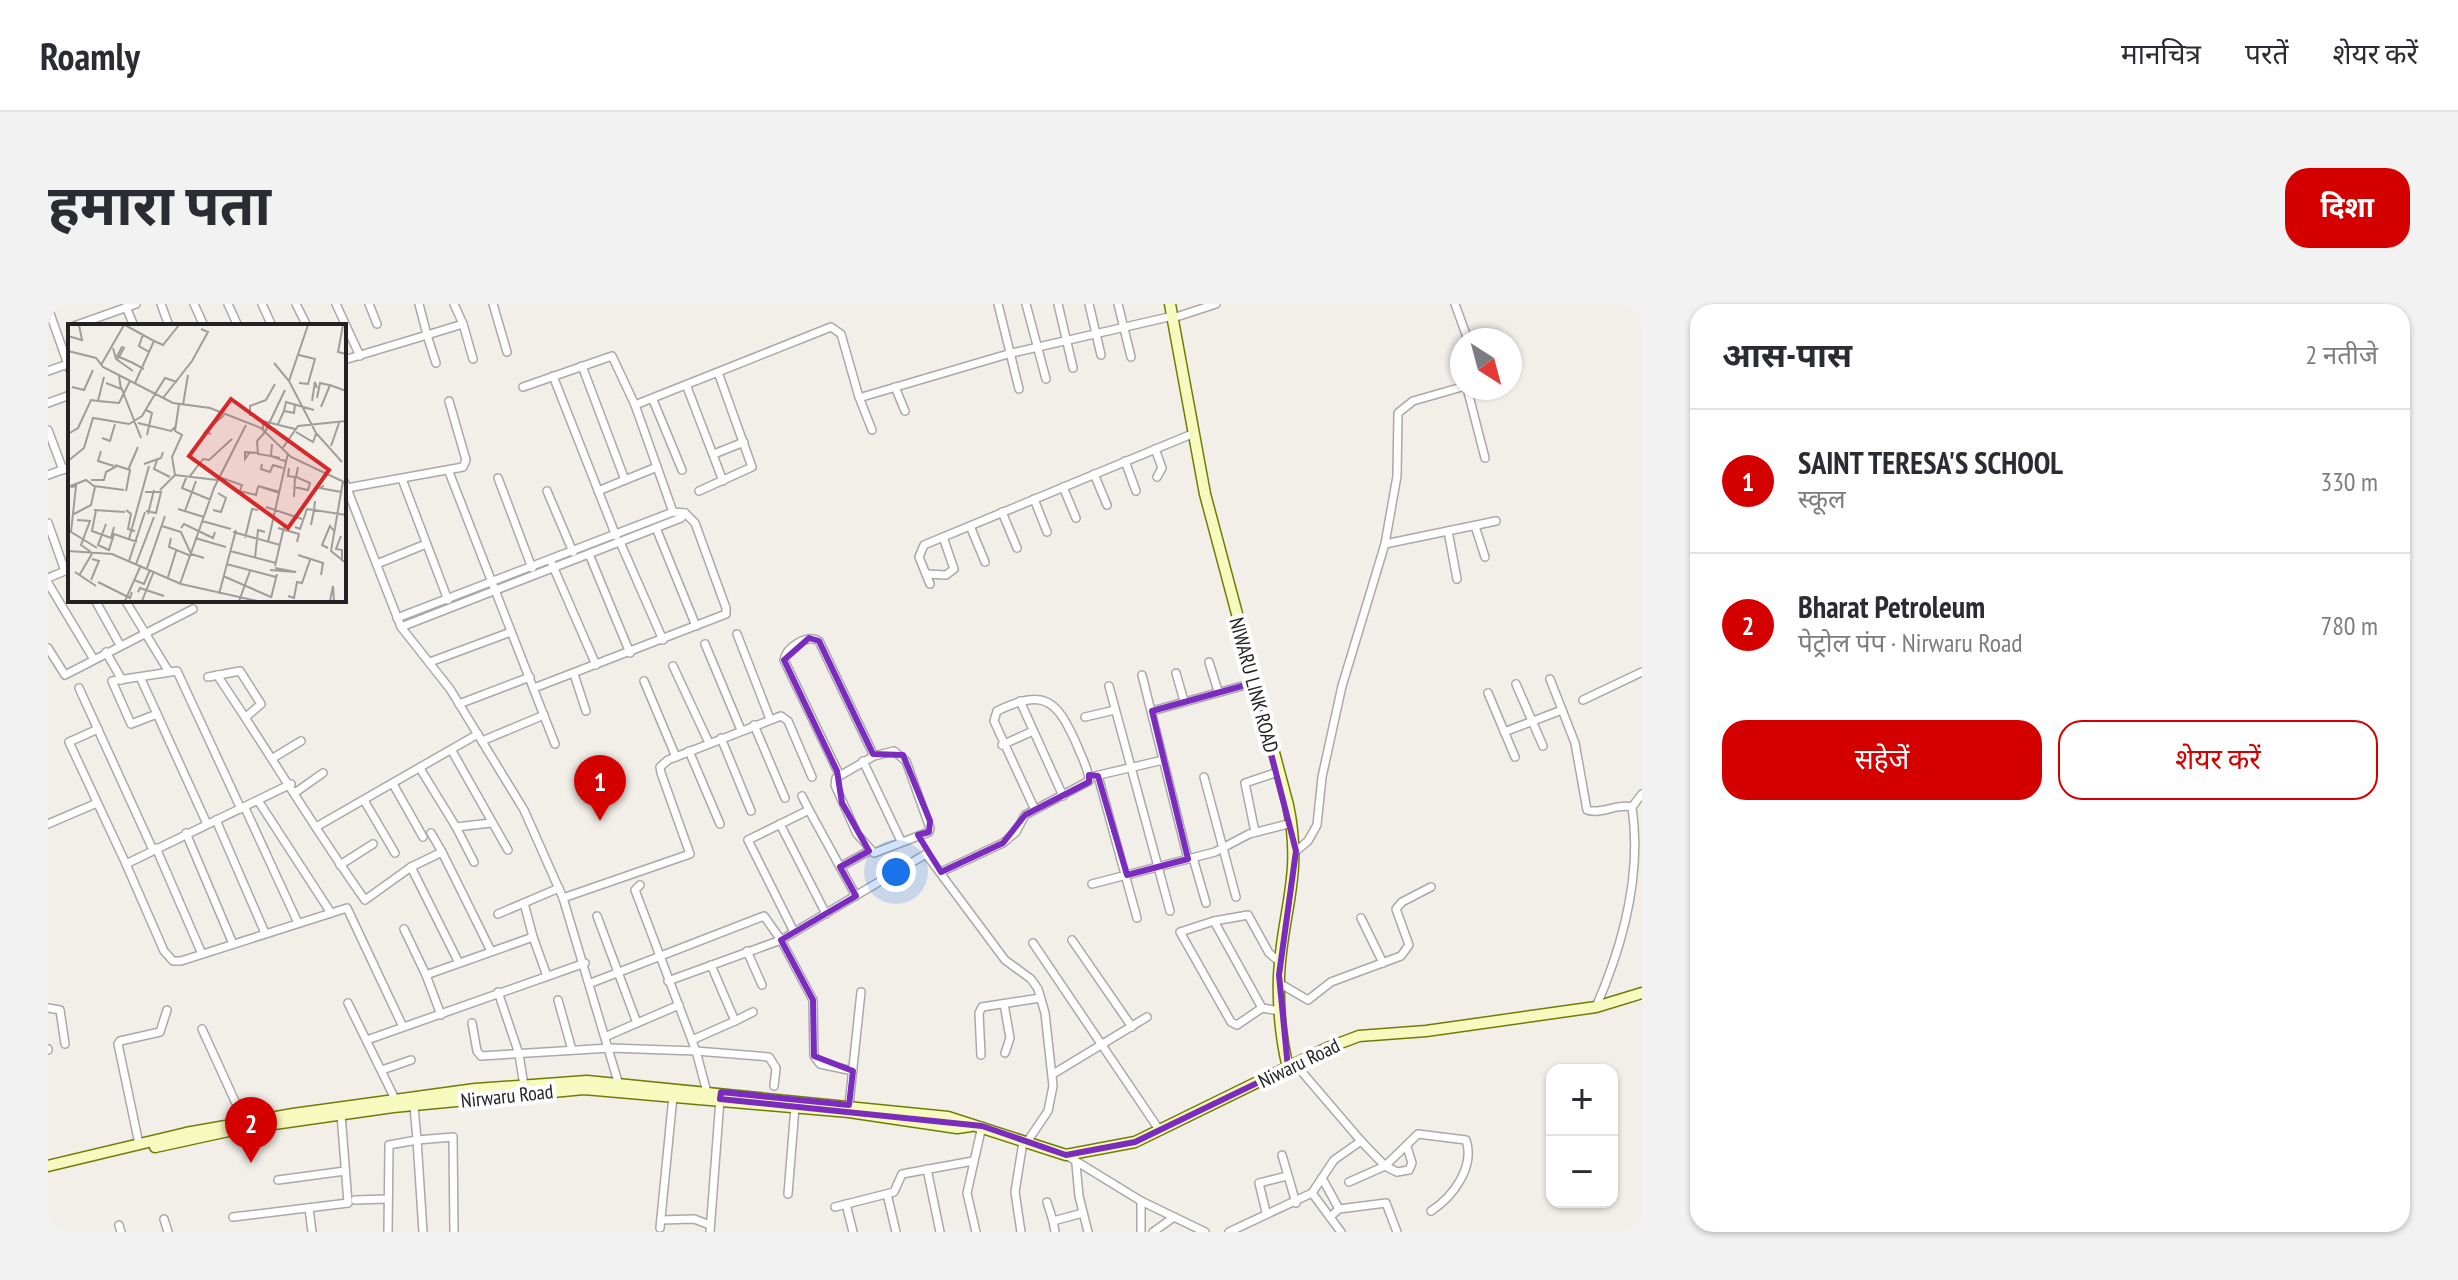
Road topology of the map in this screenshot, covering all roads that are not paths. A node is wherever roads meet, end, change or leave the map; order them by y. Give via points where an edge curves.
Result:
1 (161, 304) edge
2 (194, 304) edge
3 (228, 304) edge
4 (262, 304) edge
5 (296, 304) edge
6 (336, 304) edge
7 (369, 304) edge
8 (419, 304) edge
9 (454, 304) edge
10 (493, 304) edge
11 (998, 304) edge
12 (1026, 304) edge
13 (1058, 304) edge
14 (1089, 304) edge
15 (1118, 304) edge
16 (1170, 304) edge
17 (1216, 304) edge
18 (1455, 304) edge
19 (130, 305) edge
20 (48, 308) edge
21 (1173, 317) junction
22 (96, 322) edge
23 (168, 324) edge
24 (203, 324) edge
25 (237, 324) edge
26 (268, 324) edge
27 (306, 324) edge
28 (345, 324) edge
29 (377, 324) dead end
30 (463, 324) junction
31 (346, 326) edge
32 (68, 328) edge
33 (1464, 328) edge
34 (1124, 329) junction
35 (56, 333) junction
36 (1095, 334) junction
37 (427, 335) junction
38 (1065, 340) junction
39 (1037, 347) junction
40 (507, 352) dead end
41 (1008, 354) junction
42 (1101, 355) dead end
43 (360, 356) junction
44 (1131, 357) dead end
45 (473, 359) dead end
46 (346, 360) edge
47 (436, 363) dead end
48 (68, 364) edge
49 (582, 366) junction
50 (68, 367) edge
51 (1073, 368) dead end
52 (48, 371) edge
53 (719, 375) junction
54 (553, 376) junction
55 (1046, 379) dead end
56 (523, 387) dead end
57 (687, 387) junction
58 (895, 387) junction
59 (1019, 389) dead end
60 (1450, 391) edge
61 (68, 396) edge
62 (859, 397) junction
63 (653, 400) junction
64 (1469, 400) edge
65 (449, 401) dead end
66 (48, 403) edge
67 (635, 405) junction
68 (905, 411) dead end
69 (48, 430) edge
70 (872, 430) dead end
71 (1192, 434) junction
72 (744, 442) junction
73 (1155, 449) junction
74 (714, 454) junction
75 (1485, 458) dead end
76 (1125, 461) junction
77 (657, 467) junction
78 (66, 468) edge
79 (682, 470) dead end
80 (449, 472) junction
81 (1094, 474) junction
82 (48, 475) edge
83 (1157, 477) dead end
84 (498, 478) dead end
85 (402, 479) junction
86 (625, 480) junction
87 (723, 481) junction
88 (346, 484) edge
89 (1063, 487) junction
90 (547, 491) dead end
91 (598, 491) junction
92 (699, 491) dead end
93 (1136, 491) dead end
94 (1034, 499) junction
95 (1107, 505) dead end
96 (1002, 512) junction
97 (681, 513) junction
98 (1076, 518) dead end
99 (1496, 521) dead end
100 (48, 523) edge
101 (970, 526) junction
102 (1475, 526) junction
103 (656, 528) junction
104 (1448, 531) junction
105 (1047, 532) dead end
106 (943, 537) junction
107 (618, 539) junction
108 (426, 544) junction
109 (1385, 544) junction
110 (1017, 548) dead end
111 (573, 552) junction
112 (589, 554) junction
113 (1485, 557) dead end
114 (985, 562) dead end
115 (377, 564) junction
116 (552, 565) junction
117 (532, 568) junction
118 (926, 574) junction
119 (1457, 579) dead end
120 (48, 581) edge
121 (930, 584) dead end
122 (494, 587) junction
123 (448, 600) junction
124 (96, 602) edge
125 (126, 602) edge
126 (193, 609) dead end
127 (399, 622) junction
128 (696, 626) junction
129 (147, 631) junction
130 (511, 632) junction
131 (737, 634) dead end
132 (663, 640) junction
133 (705, 644) dead end
134 (120, 645) junction
135 (48, 648) edge
136 (106, 652) junction
137 (630, 653) junction
138 (93, 658) junction
139 (430, 662) junction
140 (1209, 662) dead end
141 (596, 665) junction
142 (673, 666) dead end
143 (169, 672) junction
144 (1642, 672) edge
145 (1176, 673) dead end
146 (574, 674) junction
147 (217, 675) junction
148 (1142, 675) dead end
149 (140, 677) junction
150 (208, 677) dead end
151 (530, 677) junction
152 (1550, 679) dead end
153 (122, 680) junction
154 (644, 681) dead end
155 (1253, 683) junction
156 (1516, 684) dead end
157 (1109, 686) dead end
158 (79, 688) dead end
159 (534, 688) junction
160 (1218, 691) junction
161 (1488, 693) dead end
162 (1583, 700) dead end
163 (1020, 701) junction
164 (1184, 701) junction
165 (459, 704) junction
166 (1115, 710) junction
167 (1562, 710) junction
168 (586, 711) dead end
169 (1152, 711) junction
170 (157, 714) junction
171 (544, 715) junction
172 (246, 717) junction
173 (1085, 717) dead end
174 (770, 719) junction
175 (1532, 720) junction
176 (754, 725) junction
177 (98, 729) junction
178 (741, 730) junction
179 (1033, 731) junction
180 (1504, 732) junction
181 (480, 737) junction
182 (721, 738) junction
183 (301, 741) dead end
184 (709, 743) junction
185 (555, 744) dead end
186 (1002, 745) junction
187 (1543, 746) dead end
188 (452, 751) junction
189 (689, 751) junction
190 (874, 756) junction
191 (676, 757) junction
192 (1515, 757) dead end
193 (273, 758) junction
194 (1163, 760) junction
195 (863, 761) junction
196 (1131, 768) junction
197 (421, 770) junction
198 (1278, 772) junction
199 (323, 773) dead end
200 (839, 774) junction
201 (1094, 775) junction
202 (812, 777) dead end
203 (1204, 777) dead end
204 (291, 784) junction
205 (393, 784) junction
206 (296, 792) junction
207 (1642, 794) edge
208 (802, 796) dead end
209 (1063, 796) junction
210 (785, 798) dead end
211 (259, 802) junction
212 (365, 802) junction
213 (97, 803) junction
214 (1632, 807) junction
215 (243, 808) junction
216 (809, 810) junction
217 (1035, 810) junction
218 (751, 811) dead end
219 (216, 820) junction
220 (491, 823) junction
221 (1292, 823) junction
222 (48, 824) edge
223 (207, 824) junction
224 (720, 824) dead end
225 (780, 824) junction
226 (316, 827) junction
227 (456, 827) junction
228 (1255, 832) junction
229 (1639, 832) edge
230 (186, 833) junction
231 (918, 835) junction
232 (901, 841) junction
233 (373, 844) dead end
234 (155, 849) junction
235 (508, 850) dead end
236 (1223, 850) junction
237 (869, 851) junction
238 (1296, 851) junction
239 (442, 852) junction
240 (395, 853) dead end
241 (926, 854) junction
242 (1191, 858) junction
243 (474, 862) dead end
244 (126, 864) junction
245 (340, 865) junction
246 (411, 867) junction
247 (840, 867) junction
248 (1157, 868) junction
249 (941, 872) junction
250 (1127, 875) junction
251 (1092, 884) dead end
252 (640, 885) dead end
253 (1431, 887) dead end
254 (559, 888) junction
255 (856, 896) junction
256 (1236, 897) dead end
257 (563, 898) junction
258 (365, 900) junction
259 (524, 903) junction
260 (1206, 903) dead end
261 (782, 907) junction
262 (347, 908) junction
263 (1170, 911) dead end
264 (331, 913) junction
265 (498, 914) dead end
266 (826, 914) junction
267 (597, 916) dead end
268 (764, 916) junction
269 (1137, 918) dead end
270 (1361, 918) dead end
271 (1214, 921) junction
272 (298, 923) junction
273 (404, 929) dead end
274 (794, 932) junction
275 (265, 933) junction
276 (533, 937) junction
277 (781, 940) junction
278 (1072, 940) dead end
279 (1033, 943) dead end
280 (233, 944) junction
281 (491, 951) junction
282 (747, 951) junction
283 (202, 954) junction
284 (660, 956) junction
285 (459, 963) junction
286 (585, 963) junction
287 (1281, 963) junction
288 (1383, 963) junction
289 (711, 965) junction
290 (1049, 968) junction
291 (617, 973) junction
292 (426, 975) junction
293 (547, 976) junction
294 (668, 981) junction
295 (1033, 981) junction
296 (591, 983) junction
297 (1279, 983) junction
298 (762, 985) dead end
299 (498, 992) junction
300 (861, 992) dead end
301 (1642, 993) edge
302 (1040, 998) junction
303 (558, 1000) dead end
304 (348, 1003) dead end
305 (1004, 1004) junction
306 (679, 1005) junction
307 (1596, 1007) junction
308 (48, 1008) edge
309 (1262, 1008) junction
310 (167, 1010) dead end
311 (1280, 1011) junction
312 (753, 1012) dead end
313 (441, 1015) junction
314 (1147, 1017) dead end
315 (735, 1021) junction
316 (472, 1023) dead end
317 (637, 1023) junction
318 (403, 1027) junction
319 (1132, 1027) junction
320 (202, 1029) dead end
321 (607, 1036) junction
322 (367, 1040) junction
323 (692, 1040) junction
324 (65, 1044) dead end
325 (1102, 1045) junction
326 (610, 1048) junction
327 (572, 1050) junction
328 (696, 1051) junction
329 (1005, 1053) dead end
330 (519, 1054) junction
331 (981, 1055) dead end
332 (411, 1060) dead end
333 (1292, 1067) junction
334 (382, 1070) junction
335 (853, 1071) junction
336 (1053, 1074) junction
337 (524, 1086) junction
338 (774, 1086) dead end
339 (619, 1087) junction
340 (714, 1095) junction
341 (673, 1096) junction
342 (395, 1099) junction
343 (849, 1105) junction
344 (414, 1106) junction
345 (795, 1107) junction
346 (341, 1114) junction
347 (244, 1121) junction
348 (976, 1126) junction
349 (1160, 1131) junction
350 (417, 1140) junction
351 (1361, 1141) junction
352 (1025, 1142) junction
353 (139, 1144) junction
354 (1407, 1147) junction
355 (1064, 1155) junction
356 (1282, 1155) dead end
357 (973, 1161) junction
358 (1076, 1164) junction
359 (48, 1166) edge
360 (1385, 1166) junction
361 (927, 1169) junction
362 (345, 1171) junction
363 (48, 1173) edge
364 (1287, 1176) junction
365 (1322, 1178) junction
366 (278, 1180) dead end
367 (1349, 1182) dead end
368 (1312, 1193) junction
369 (788, 1194) dead end
370 (887, 1194) junction
371 (387, 1199) junction
372 (355, 1200) dead end
373 (1141, 1201) junction
374 (1047, 1202) dead end
375 (1296, 1203) junction
376 (846, 1204) junction
377 (835, 1207) dead end
378 (309, 1208) junction
379 (1339, 1209) junction
380 (1431, 1211) dead end
381 (1266, 1212) junction
382 (1083, 1213) junction
383 (233, 1217) dead end
384 (1174, 1217) junction
385 (1330, 1217) junction
386 (164, 1219) dead end
387 (1053, 1221) junction
388 (710, 1229) edge
389 (168, 1232) edge
390 (312, 1232) edge
391 (388, 1232) edge
392 (423, 1232) edge
393 (454, 1232) edge
394 (853, 1232) edge
395 (896, 1232) edge
396 (940, 1232) edge
397 (976, 1232) edge
398 (1021, 1232) edge
399 (1055, 1232) edge
400 (1088, 1232) edge
401 (1141, 1232) edge
402 (1153, 1232) edge
403 (1205, 1232) edge
404 (1229, 1232) edge
405 (1341, 1232) edge
406 (1397, 1232) edge

1 - 23 street
2 - 24 street
3 - 25 street
4 - 26 street
5 - 27 street
6 - 28 street
7 - 29 street
8 - 37 street
9 - 30 street
10 - 40 street
11 - 41 street
12 - 39 street
13 - 38 street
14 - 36 street
15 - 34 street
16 - 21 street, NIWARU LINK ROAD
17 - 21 street
18 - 33 street
19 - 22 street
20 - 35 street
21 - 34 street
21 - 71 street, NIWARU LINK ROAD
30 - 37 street
30 - 45 street
31 - 43 street
32 - 35 street
34 - 36 street
34 - 44 street
35 - 48 street
36 - 38 street
36 - 42 street
37 - 43 street
37 - 47 street
38 - 39 street
38 - 51 street
39 - 41 street
39 - 55 street
41 - 58 street
41 - 59 street
43 - 46 street
49 - 54 street
49 - 67 street via 612,356
49 - 86 street
50 - 52 street
53 - 57 street
53 - 62 street via 831,327 841,334
53 - 72 street
54 - 56 street
54 - 91 street
57 - 63 street
57 - 74 street
58 - 62 street
58 - 68 street
60 - 109 street via 1399,409 1397,476
61 - 66 street
62 - 70 street
63 - 67 street
63 - 79 street
64 - 75 street
65 - 80 street via 466,465
67 - 77 street
69 - 78 street
71 - 73 street
71 - 155 street, NIWARU LINK ROAD
72 - 74 street
72 - 87 street via 752,467
73 - 76 street
73 - 83 street via 1162,468
74 - 87 street
76 - 81 street
76 - 93 street
77 - 86 street
77 - 97 street
78 - 82 street
80 - 85 street
80 - 122 street
81 - 89 street
81 - 95 street
84 - 117 street
85 - 88 street
85 - 108 street
86 - 91 street
87 - 92 street
88 - 115 street
89 - 94 street
89 - 98 street
90 - 111 street
91 - 107 street
94 - 96 street
94 - 105 street
96 - 101 street
96 - 110 street
97 - 103 street
97 - 107 street
97 - 128 street via 695,523 726,608 723,616
99 - 102 street
100 - 120 street via 65,571
101 - 106 street
101 - 114 street
102 - 104 street
102 - 113 street
103 - 107 street
103 - 128 street
104 - 109 street
104 - 119 street
106 - 118 street via 921,548
106 - 118 street via 954,569 946,575
107 - 111 street
107 - 112 street
107 - 132 street
108 - 115 street
108 - 123 street
109 - 238 street via 1342,686 1317,825
111 - 116 street
112 - 116 street
112 - 137 street
115 - 127 street
116 - 117 street
116 - 122 street
116 - 141 street
117 - 122 street
118 - 121 street
120 - 138 street
122 - 123 street
122 - 127 street
122 - 130 street
123 - 127 street
124 - 134 street
125 - 129 street
126 - 129 street
127 - 139 street
128 - 132 street
129 - 134 street
129 - 143 street
130 - 139 street
130 - 151 street
131 - 174 street
132 - 137 street
133 - 178 street
134 - 136 street
135 - 138 street via 65,675
136 - 138 street
136 - 153 street
137 - 141 street
139 - 165 street
140 - 160 street
141 - 146 street
142 - 184 street
143 - 149 street
143 - 215 street via 177,671
144 - 162 street
145 - 164 street
146 - 159 street
146 - 168 street
147 - 150 street
147 - 172 street
147 - 172 street via 242,673 261,704
148 - 169 street
149 - 153 street
149 - 170 street
151 - 159 street
151 - 165 street
152 - 167 street
153 - 170 street via 112,681 131,724
154 - 191 street
155 - 160 street
155 - 198 street, NIWARU LINK ROAD
156 - 175 street
157 - 166 street
158 - 177 street
159 - 171 street
160 - 164 street
161 - 180 street
163 - 179 street
163 - 186 street via 994,716
163 - 201 street via 1057,706
164 - 169 street
165 - 181 street
166 - 173 street
166 - 196 street
167 - 175 street
167 - 214 street via 1575,743 1587,810
169 - 194 street
170 - 223 street
171 - 181 street
171 - 185 street
172 - 193 street
174 - 176 street
174 - 202 street via 786,716
175 - 180 street
175 - 187 street
176 - 178 street
176 - 210 street
177 - 213 street via 69,742
177 - 234 street
178 - 182 street
179 - 186 street
179 - 209 street
180 - 192 street
181 - 188 street
181 - 254 street via 524,810
182 - 184 street
182 - 218 street
183 - 193 street
184 - 189 street
186 - 217 street
188 - 197 street
188 - 220 street
189 - 191 street
189 - 224 street
190 - 195 street
190 - 200 street via 819,641 809,638 793,646 784,660
190 - 231 street via 894,751 903,755 930,821 929,832
191 - 257 street via 664,762 661,773 690,854
193 - 204 street
194 - 196 street
194 - 242 street
195 - 200 street
195 - 232 street
196 - 201 street
196 - 248 street
197 - 205 street
197 - 227 street
198 - 221 street, NIWARU LINK ROAD
198 - 228 street via 1245,783
199 - 206 street
200 - 237 street via 835,785
201 - 209 street
201 - 250 street
203 - 236 street
204 - 206 street
204 - 211 street
205 - 212 street
205 - 239 street
206 - 226 street
207 - 214 street
208 - 216 street
209 - 217 street
211 - 215 street
211 - 264 street
212 - 226 street
212 - 240 street
213 - 222 street
213 - 244 street
214 - 229 street
215 - 219 street
215 - 272 street
216 - 225 street
216 - 247 street
217 - 249 street via 1003,843
219 - 223 street
219 - 275 street
220 - 227 street
220 - 235 street
221 - 228 street
221 - 238 street, NIWARU LINK ROAD
223 - 230 street
225 - 261 street via 748,840
225 - 266 street
226 - 245 street
227 - 243 street
228 - 236 street
229 - 307 street via 1635,885
230 - 234 street
230 - 280 street
231 - 232 street
231 - 241 street
232 - 237 street via 880,853
233 - 245 street
234 - 244 street
234 - 283 street
236 - 242 street
236 - 256 street
237 - 247 street
238 - 287 street, NIWARU LINK ROAD
239 - 246 street
239 - 281 street
241 - 249 street
241 - 255 street
242 - 248 street
242 - 260 street
244 - 283 street via 168,957 181,961
245 - 258 street
246 - 258 street
246 - 285 street
247 - 255 street
248 - 250 street
248 - 263 street
249 - 295 street via 1005,960
250 - 251 street
250 - 269 street
252 - 284 street via 635,891
253 - 288 street via 1398,906 1395,914 1408,949
254 - 257 street
254 - 259 street
255 - 266 street
257 - 286 street
258 - 262 street
259 - 265 street
259 - 276 street
261 - 268 street
261 - 274 street
262 - 264 street
262 - 318 street
264 - 272 street
266 - 274 street
267 - 291 street
268 - 277 street
268 - 284 street
270 - 288 street
271 - 287 street via 1248,915 1269,953
271 - 309 street
271 - 309 street via 1180,932 1231,1022 1237,1025
272 - 275 street
273 - 292 street
274 - 277 street
275 - 280 street
276 - 281 street
276 - 293 street
277 - 282 street
277 - 335 street via 813,1000 814,1056 820,1064
278 - 319 street
279 - 290 street
280 - 283 street
281 - 285 street
282 - 289 street
282 - 298 street
284 - 291 street
284 - 294 street
285 - 292 street
286 - 293 street
286 - 296 street
287 - 297 street, NIWARU LINK ROAD
288 - 297 street via 1331,982 1308,1000
289 - 294 street
289 - 315 street
290 - 295 street
290 - 325 street
291 - 296 street
291 - 317 street
292 - 313 street
293 - 299 street
294 - 306 street
295 - 302 street
296 - 321 street
297 - 311 street, NIWARU LINK ROAD
299 - 313 street
299 - 330 street
300 - 335 street
301 - 307 street, Niwaru Road
302 - 305 street
302 - 336 street
303 - 327 street
304 - 322 street
305 - 329 street via 1010,1038
305 - 331 street via 982,1007 979,1013
306 - 317 street
306 - 323 street
307 - 333 street, Niwaru Road via 1359,1036
308 - 324 street via 60,1010
309 - 311 street
310 - 353 street via 160,1032 118,1044
311 - 333 street, NIWARU LINK ROAD
312 - 315 street
313 - 318 street
314 - 319 street
315 - 323 street
316 - 330 street via 481,1056
317 - 321 street
318 - 322 street
319 - 325 street
320 - 347 street
321 - 326 street
322 - 334 street
323 - 328 street
325 - 336 street
325 - 349 street
326 - 327 street
326 - 328 street
326 - 339 street
327 - 330 street
328 - 338 street via 769,1057 776,1068
328 - 340 street
330 - 337 street
332 - 334 street
333 - 349 street, Niwaru Road
333 - 351 street
334 - 342 street
335 - 343 street
336 - 352 street via 1048,1111
337 - 339 street, Nirwaru Road via 563,1081
337 - 342 street, Nirwaru Road
339 - 340 street
339 - 341 street, Nirwaru Road
339 - 344 street, Nirwaru Road
340 - 341 street, Nirwaru Road
340 - 343 street
340 - 345 street, Nirwaru Road
340 - 388 street
341 - 388 street via 660,1224 694,1219
342 - 347 street, Nirwaru Road
343 - 348 street via 948,1117
344 - 346 street, Nirwaru Road
344 - 350 street
345 - 348 street, Nirwaru Road
345 - 369 street
346 - 362 street
346 - 363 street, Nirwaru Road via 233,1130
347 - 353 street, Nirwaru Road
348 - 352 street
348 - 357 street
349 - 355 street, Niwaru Road via 1120,1147
350 - 371 street via 389,1145
350 - 392 street
350 - 393 street via 453,1137
351 - 360 street
351 - 365 street via 1334,1160
352 - 355 street
352 - 398 street via 1015,1192
353 - 359 street, Nirwaru Road
354 - 360 street
354 - 360 street via 1409,1170
354 - 380 street via 1418,1134 1468,1144 1461,1179
355 - 358 street
356 - 364 street
357 - 361 street
357 - 397 street via 967,1193
358 - 373 street
358 - 382 street
360 - 367 street
361 - 370 street via 902,1174 898,1188
361 - 396 street
362 - 366 street
362 - 378 street via 348,1203
364 - 375 street
364 - 381 street via 1259,1183
365 - 368 street
365 - 379 street
368 - 375 street
368 - 385 street
370 - 376 street
370 - 395 street
371 - 372 street
371 - 391 street
373 - 384 street
373 - 401 street
374 - 387 street
375 - 381 street
376 - 377 street
376 - 394 street
378 - 383 street
378 - 390 street
379 - 385 street
379 - 406 street via 1386,1203
381 - 404 street
382 - 387 street
382 - 400 street
384 - 402 street
384 - 403 street
385 - 405 street
386 - 389 street
387 - 399 street

